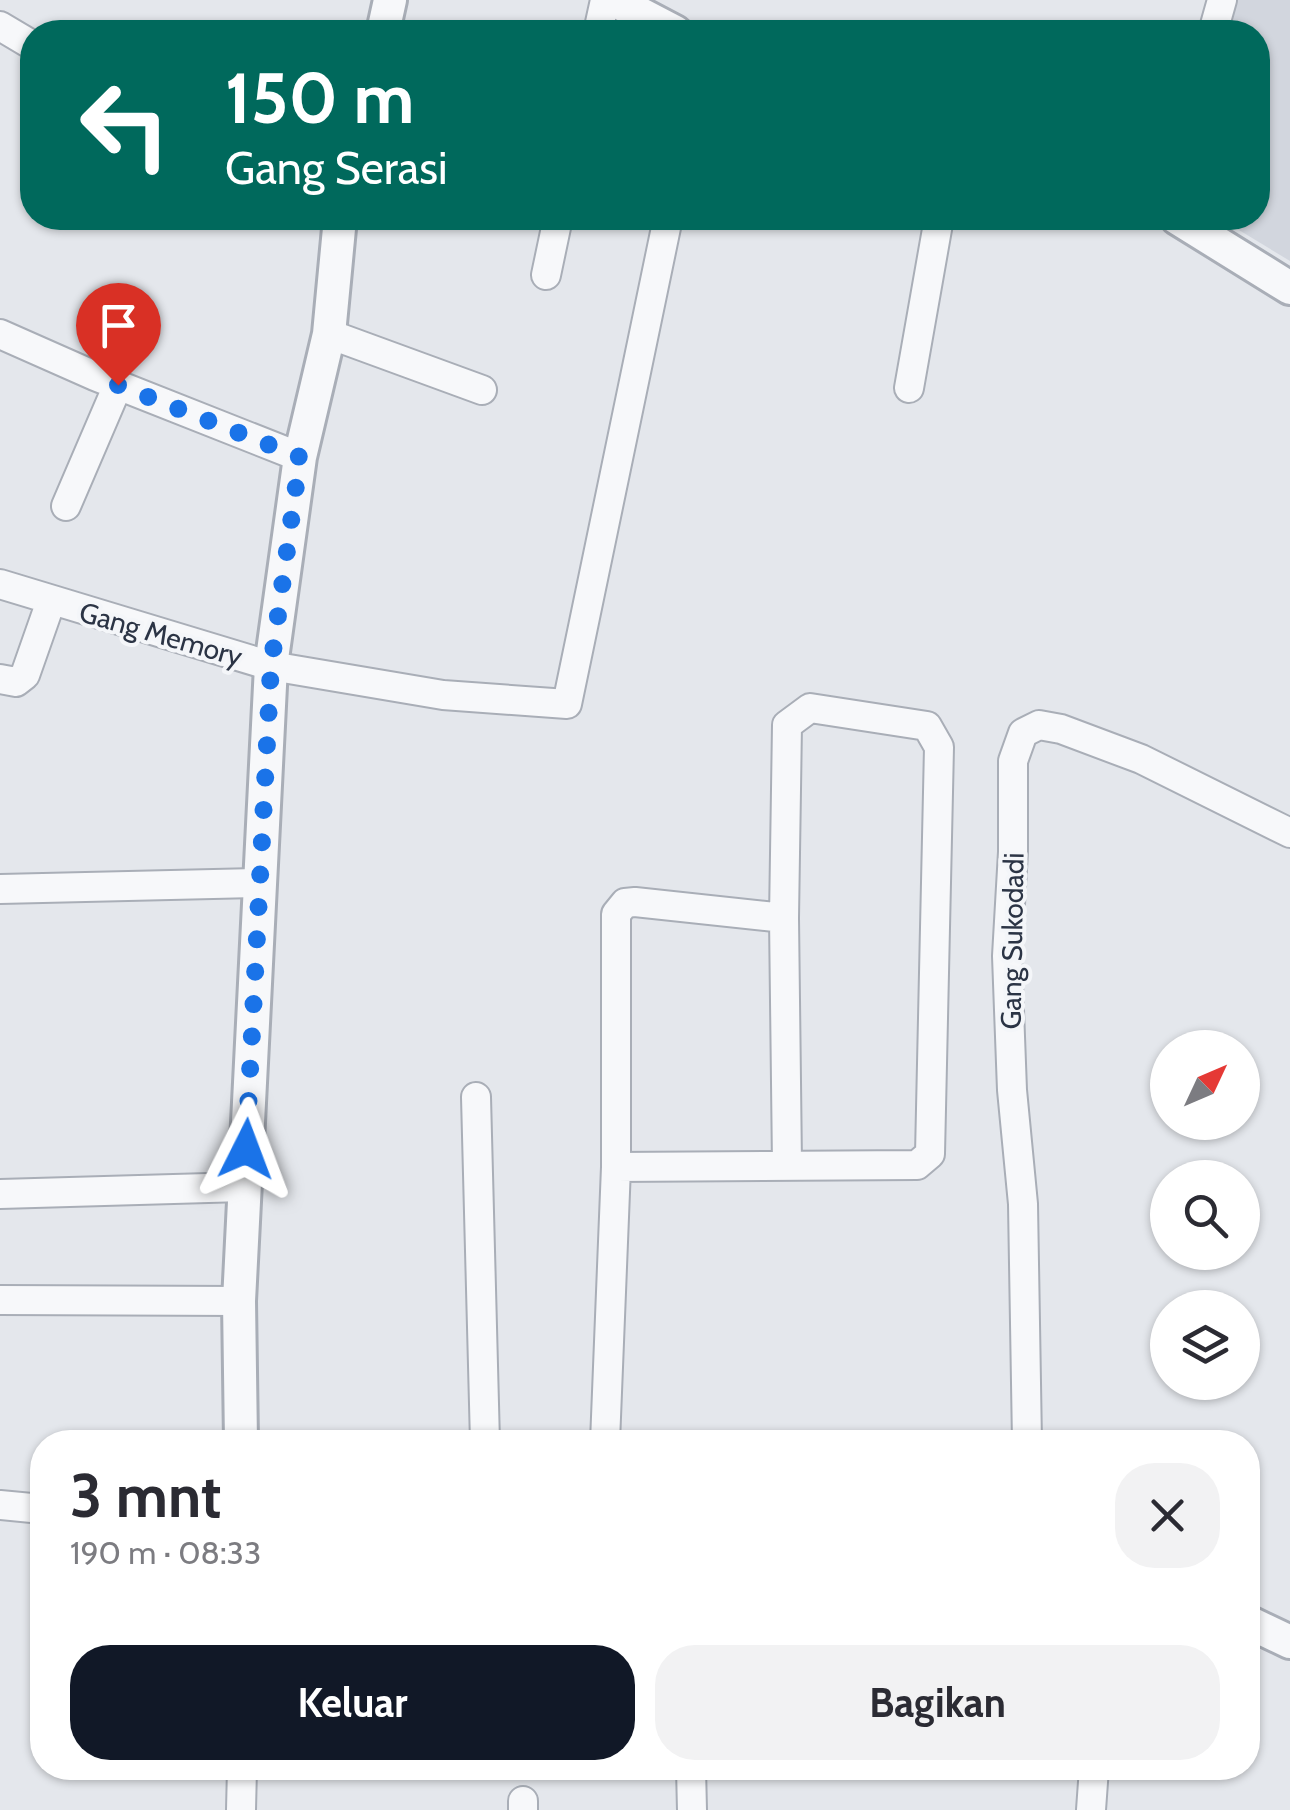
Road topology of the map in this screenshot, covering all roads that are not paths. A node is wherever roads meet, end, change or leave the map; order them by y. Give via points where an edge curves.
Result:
1 (614, 0) edge
2 (652, 20) edge
3 (337, 230) edge
4 (555, 230) edge
5 (666, 230) edge
6 (937, 230) edge
7 (1196, 230) edge
8 (546, 275) dead end
9 (1290, 288) edge
10 (0, 334) edge
11 (329, 334) junction
12 (118, 385) junction
13 (909, 388) dead end
14 (482, 390) dead end
15 (300, 457) junction
16 (66, 506) dead end
17 (0, 584) edge
18 (52, 602) junction
19 (271, 666) junction
20 (0, 680) edge
21 (1290, 833) edge
22 (262, 883) junction
23 (0, 889) edge
24 (784, 918) junction
25 (476, 1097) dead end
26 (787, 1164) junction
27 (616, 1167) junction
28 (243, 1187) junction
29 (0, 1194) edge
30 (0, 1300) edge
31 (238, 1301) junction
32 (241, 1430) edge
33 (486, 1430) edge
34 (605, 1430) edge
35 (1028, 1430) edge
36 (0, 1506) edge
37 (30, 1508) edge
38 (1260, 1628) edge
39 (1290, 1642) edge
40 (242, 1780) edge
41 (691, 1780) edge
42 (1093, 1780) edge
43 (241, 1810) edge
44 (692, 1810) edge
45 (1091, 1810) edge

1 - 2 street
3 - 11 street
4 - 8 street
5 - 19 street, Gang Memory via 567,704 443,695
6 - 13 street
7 - 9 street
10 - 12 street
11 - 14 street
11 - 15 street
12 - 15 street
12 - 16 street
15 - 19 street
17 - 18 street, Gang Memory
18 - 19 street, Gang Memory
18 - 20 street, Gang Memory via 25,676
19 - 22 street
21 - 35 street, Gang Sukodadi via 1061,729 1039,725 1023,733 1013,761 1008,956
22 - 23 street
22 - 28 street
24 - 26 street
24 - 26 street via 787,725 810,708 927,726 939,747 932,1148 917,1165
24 - 27 street via 635,902 618,908
25 - 33 street
26 - 27 street
27 - 34 street
28 - 29 street
28 - 31 street
30 - 31 street
31 - 32 street
36 - 37 street
38 - 39 street
40 - 43 street
41 - 44 street
42 - 45 street

